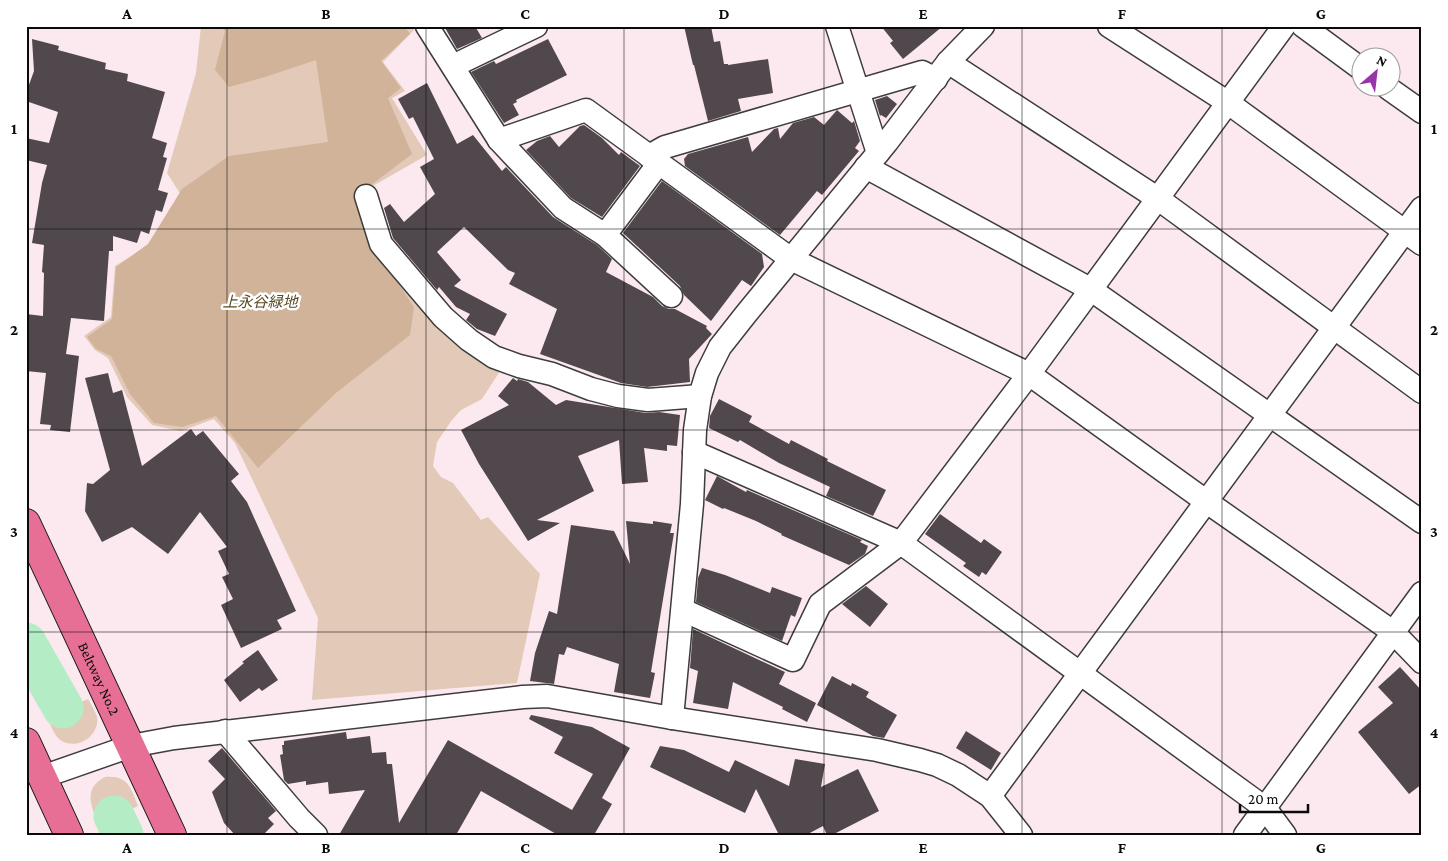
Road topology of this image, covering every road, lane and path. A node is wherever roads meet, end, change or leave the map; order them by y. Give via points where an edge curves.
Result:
1 (427, 26) edge
2 (536, 26) edge
3 (837, 26) edge
4 (983, 26) edge
5 (1109, 26) edge
6 (1284, 26) edge
7 (1303, 26) edge
8 (1350, 61) edge
9 (453, 66) junction
10 (942, 70) junction
11 (858, 91) junction
12 (1400, 96) edge
13 (1227, 102) junction
14 (1422, 112) edge
15 (499, 140) junction
16 (654, 160) junction
17 (872, 160) junction
18 (366, 196) dead end
19 (1157, 198) junction
20 (1422, 208) edge
21 (605, 234) junction
22 (1413, 238) edge
23 (790, 259) junction
24 (1090, 289) junction
25 (671, 296) dead end
26 (1334, 328) junction
27 (1029, 374) junction
28 (1422, 392) edge
29 (700, 396) junction
30 (1270, 414) junction
31 (694, 452) junction
32 (1207, 502) junction
33 (1422, 522) edge
34 (26, 523) edge
35 (901, 544) junction
36 (1422, 593) edge
37 (683, 610) junction
38 (1393, 632) junction
39 (1422, 662) edge
40 (1081, 674) junction
41 (672, 718) junction
42 (225, 731) junction
43 (26, 742) edge
44 (131, 746) junction
45 (42, 778) junction
46 (990, 796) junction
47 (1265, 808) junction
48 (69, 835) edge
49 (172, 835) edge
50 (316, 835) edge
51 (1021, 835) edge
52 (1245, 835) edge
53 (1286, 835) edge

1 - 9 street
2 - 9 street
3 - 11 street
4 - 10 street
5 - 13 street
6 - 13 street
7 - 8 street
9 - 15 street
10 - 11 street via 922,72
10 - 17 street
10 - 19 street
11 - 16 street via 665,147
11 - 17 street
12 - 14 street
13 - 19 street
13 - 22 street
15 - 16 street via 586,110
15 - 21 street via 563,208
16 - 21 street
16 - 23 street
17 - 23 street
17 - 24 street
18 - 29 street via 382,244 443,317 494,357 618,396 648,400
19 - 24 street
19 - 26 street
20 - 22 street
21 - 25 street
22 - 26 street
23 - 27 street
23 - 29 street via 720,347
24 - 27 street
24 - 30 street
26 - 28 street
26 - 30 street
27 - 32 street
27 - 35 street
29 - 31 street
30 - 32 street
30 - 33 street
31 - 35 street
31 - 37 street
32 - 38 street
32 - 40 street
34 - 44 main road, Beltway No.2
35 - 37 street via 820,604 793,660
35 - 40 street
36 - 38 street
37 - 41 street
38 - 39 street
38 - 47 street
40 - 46 street
40 - 47 street
41 - 42 street via 547,696
41 - 46 street via 877,750 920,760 958,775
42 - 44 street
42 - 50 street
43 - 45 main road
44 - 45 street
44 - 49 main road, Beltway No.2
45 - 48 main road
46 - 51 street
47 - 52 street
47 - 53 street

